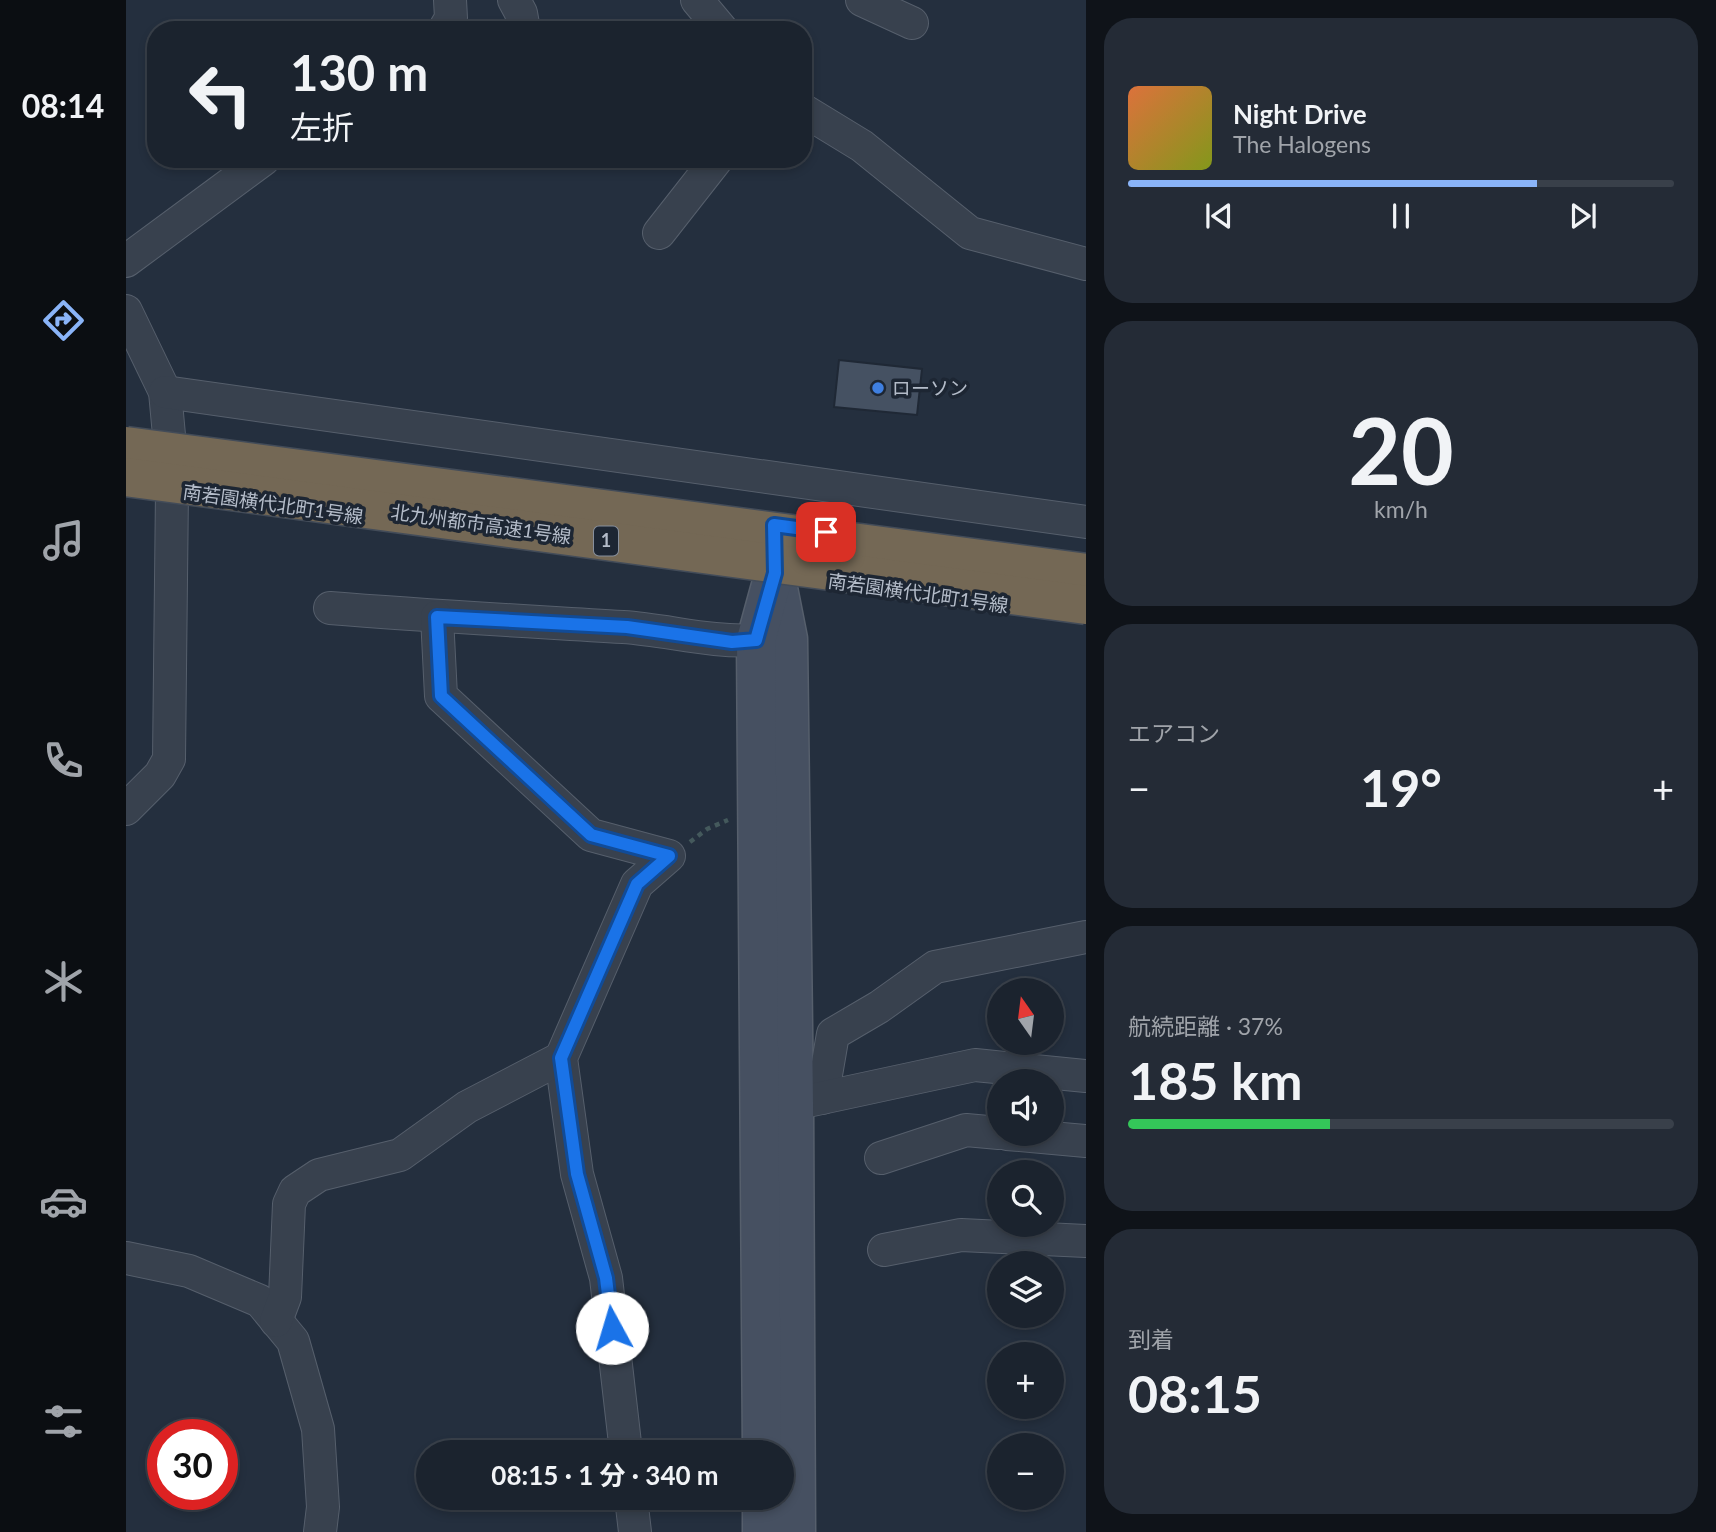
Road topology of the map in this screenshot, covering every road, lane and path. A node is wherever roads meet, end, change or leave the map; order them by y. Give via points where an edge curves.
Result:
1 (450, 0) edge
2 (513, 0) edge
3 (697, 0) edge
4 (862, 0) edge
5 (449, 21) edge
6 (522, 21) edge
7 (714, 21) edge
8 (912, 23) dead end
9 (812, 115) edge
10 (252, 168) edge
11 (710, 168) edge
12 (659, 233) dead end
13 (126, 261) edge
14 (1086, 264) edge
15 (126, 311) edge
16 (164, 392) junction
17 (126, 439) edge
18 (126, 446) edge
19 (170, 446) junction
20 (126, 477) edge
21 (126, 484) edge
22 (172, 490) junction
23 (1086, 522) edge
24 (774, 525) junction
25 (1086, 567) edge
26 (775, 573) junction
27 (1086, 573) edge
28 (1086, 605) edge
29 (330, 608) dead end
30 (1086, 616) edge
31 (437, 617) junction
32 (756, 640) junction
33 (757, 807) junction
34 (126, 809) edge
35 (669, 856) junction
36 (1086, 937) edge
37 (561, 1058) junction
38 (1086, 1076) edge
39 (808, 1100) junction
40 (987, 1132) edge
41 (1064, 1139) edge
42 (1086, 1141) edge
43 (881, 1158) dead end
44 (1086, 1241) edge
45 (884, 1250) dead end
46 (126, 1258) edge
47 (276, 1321) junction
48 (625, 1440) edge
49 (762, 1440) edge
50 (632, 1510) edge
51 (762, 1510) edge
52 (320, 1532) edge
53 (635, 1532) edge
54 (762, 1532) edge
55 (796, 1532) edge

1 - 5 street
2 - 6 street
3 - 7 street
4 - 8 street
9 - 14 street via 862,146 970,233
10 - 13 street
11 - 12 street
15 - 16 street
16 - 19 street
16 - 23 street
17 - 19 street
18 - 27 highway, 北九州都市高速1号線 / 1, bridge
19 - 22 street
19 - 24 street
20 - 28 highway, 北九州都市高速1号線 / 1, bridge
21 - 22 street, 南若園横代北町1号線
22 - 26 street, 南若園横代北町1号線
22 - 34 street via 169,759 160,775
24 - 25 street
24 - 26 street
26 - 30 street, 南若園横代北町1号線
26 - 32 street
26 - 39 street via 788,639
29 - 31 street
31 - 32 street via 627,627 732,642
31 - 35 street via 441,696 591,835
32 - 33 street
33 - 35 path via 707,829
33 - 49 street
35 - 37 street via 637,884
36 - 39 street via 935,967 833,1034
37 - 47 street via 467,1107 400,1155 319,1175 295,1191 289,1204 285,1297
37 - 48 street via 577,1174 606,1278
38 - 39 street via 975,1065
39 - 55 street
40 - 43 street via 967,1130
41 - 42 street
44 - 45 street via 961,1235
46 - 47 street via 213,1281 260,1301
47 - 52 street via 293,1341 318,1429
50 - 53 street
51 - 54 street

